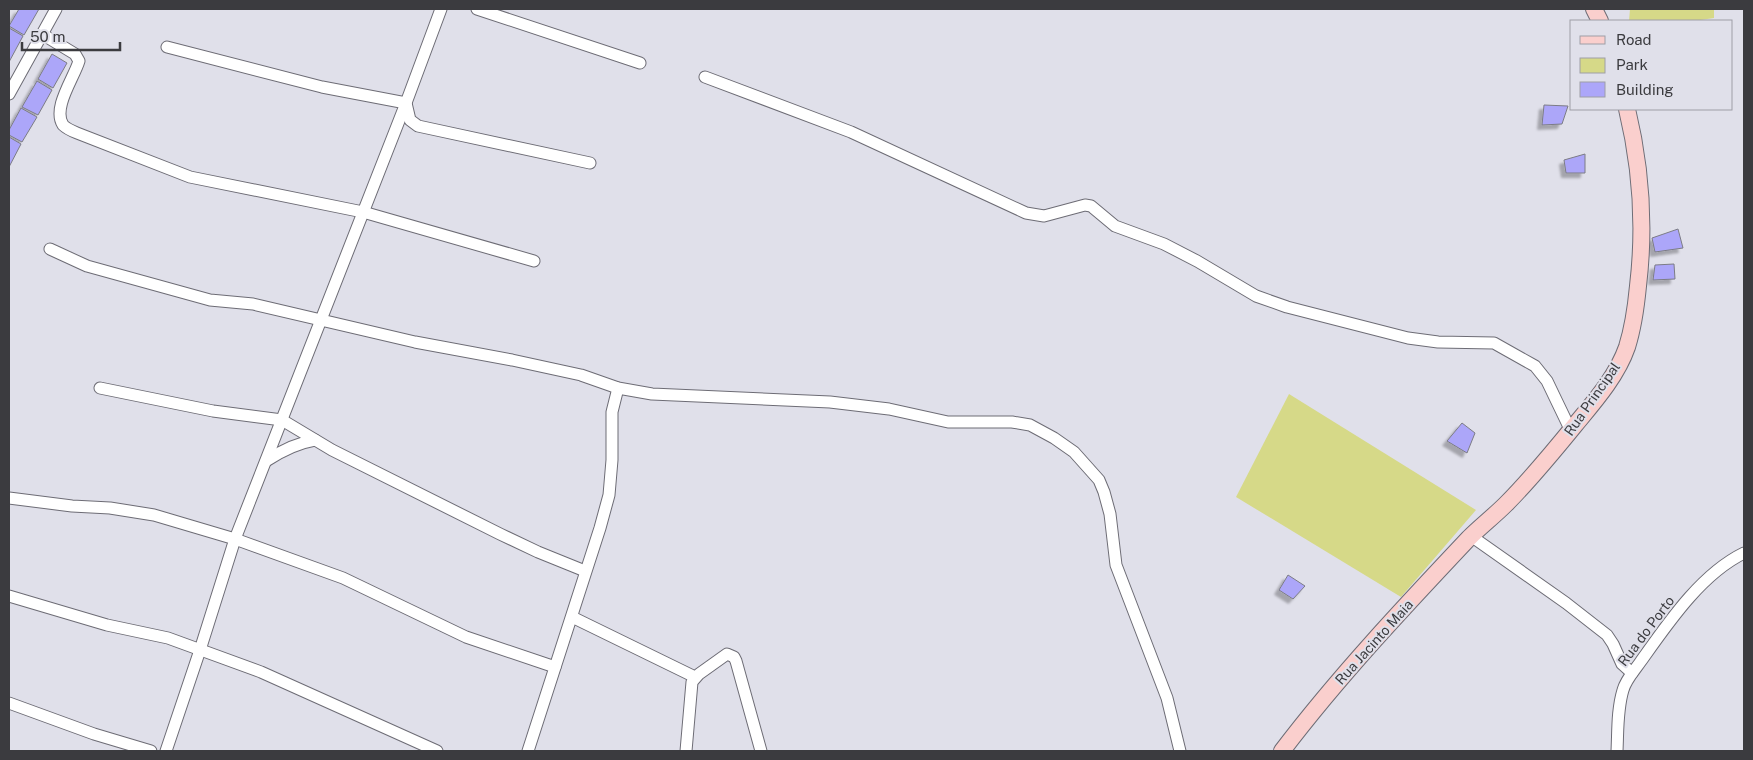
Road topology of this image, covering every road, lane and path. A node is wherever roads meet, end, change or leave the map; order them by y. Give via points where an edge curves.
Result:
1 (56, 9) edge
2 (441, 9) edge
3 (477, 9) edge
4 (42, 34) junction
5 (167, 47) dead end
6 (640, 63) dead end
7 (705, 77) dead end
8 (9, 94) edge
9 (406, 103) junction
10 (1627, 110) edge
11 (590, 163) dead end
12 (363, 212) junction
13 (50, 248) dead end
14 (534, 261) dead end
15 (320, 319) junction
16 (100, 388) dead end
17 (618, 388) junction
18 (282, 420) junction
19 (1570, 431) junction
20 (315, 440) junction
21 (266, 461) junction
22 (9, 498) edge
23 (1471, 536) junction
24 (235, 539) junction
25 (1744, 553) edge
26 (585, 571) junction
27 (9, 596) edge
28 (572, 617) junction
29 (200, 650) junction
30 (555, 668) junction
31 (1632, 673) junction
32 (695, 677) junction
33 (9, 703) edge
34 (151, 751) edge
35 (166, 751) edge
36 (437, 751) edge
37 (528, 751) edge
38 (686, 751) edge
39 (761, 751) edge
40 (1180, 751) edge
41 (1282, 751) edge
42 (1617, 751) edge

1 - 4 street
2 - 9 street
3 - 6 street
4 - 8 street
4 - 12 street via 75,54 79,61 60,105 64,126 190,177
5 - 9 street via 322,87
7 - 19 street via 851,132 1026,213 1044,216 1091,206 1115,226 1164,244 1256,296 1287,307 1408,338 1494,343 1535,366 1547,381
9 - 11 street via 410,120 418,126
9 - 12 street
10 - 19 street, Rua Principal via 1636,146 1642,219 1632,329 1623,356
12 - 14 street
12 - 15 street
13 - 15 street via 87,266 210,300 253,304
15 - 17 street via 512,360
15 - 18 street
16 - 18 street via 213,411
17 - 26 street via 612,412 608,495
17 - 40 street via 652,394 830,402 889,409 948,422 1012,422 1030,425 1054,438 1087,466 1104,492 1116,565 1163,689
18 - 20 street
18 - 21 street
19 - 23 street, Rua Principal via 1506,505
20 - 21 street via 303,442
20 - 26 street via 500,534
21 - 24 street
22 - 24 street via 154,515
23 - 31 street via 1607,635 1622,664
23 - 41 street, Rua Jacinto Maia via 1380,632
24 - 29 street
24 - 30 street via 343,578 466,637
25 - 31 street, Rua do Porto via 1692,596
26 - 28 street
27 - 29 street via 107,625 168,638
28 - 30 street
28 - 32 street
29 - 35 street
29 - 36 street via 279,680
30 - 37 street
31 - 42 street, Rua do Porto via 1623,688
32 - 38 street via 691,687
32 - 39 street via 723,656 734,657
33 - 34 street

